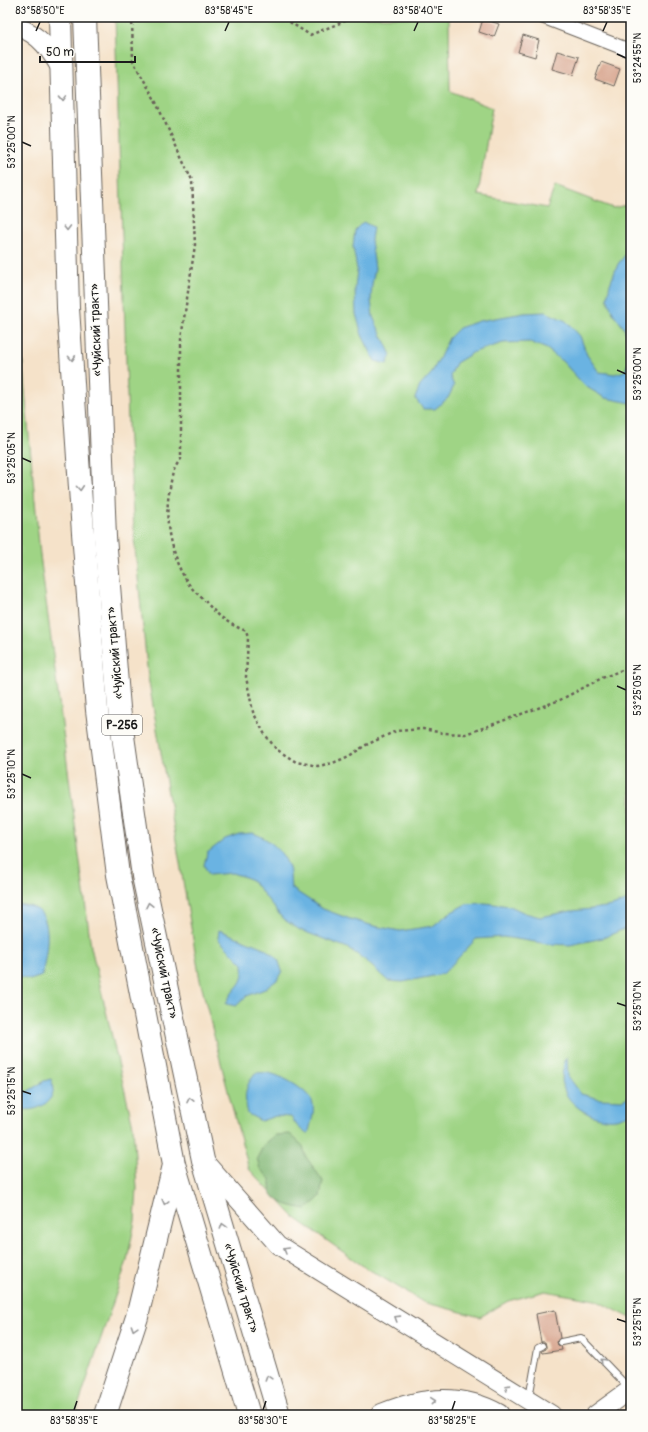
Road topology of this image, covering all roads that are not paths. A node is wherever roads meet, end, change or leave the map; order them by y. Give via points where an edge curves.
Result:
1 (60, 17) edge
2 (85, 17) edge
3 (543, 17) edge
4 (17, 27) edge
5 (631, 51) edge
6 (62, 71) junction
7 (203, 1160) junction
8 (174, 1164) junction
9 (560, 1342) dead end
10 (542, 1346) dead end
11 (631, 1389) edge
12 (528, 1400) junction
13 (105, 1415) edge
14 (249, 1415) edge
15 (279, 1415) edge
16 (382, 1415) edge
17 (498, 1415) edge
18 (552, 1415) edge
19 (595, 1415) edge

1 - 6 highway, «Чуйский тракт» / Р-256
7 -> 2 highway, «Чуйский тракт» / Р-256 via 143,876 119,708 104,537
3 - 5 street
4 - 6 street via 44,43
6 -> 8 highway, «Чуйский тракт» / Р-256 via 68,308 97,710 118,875
12 -> 7 street via 278,1245
15 -> 7 highway, «Чуйский тракт» / Р-256
8 -> 13 highway via 137,1317
8 - 14 highway, «Чуйский тракт» / Р-256
11 -> 9 lane via 581,1338
10 - 12 lane via 538,1348
11 - 19 street
12 - 18 street
16 -> 17 highway via 415,1403 452,1400

